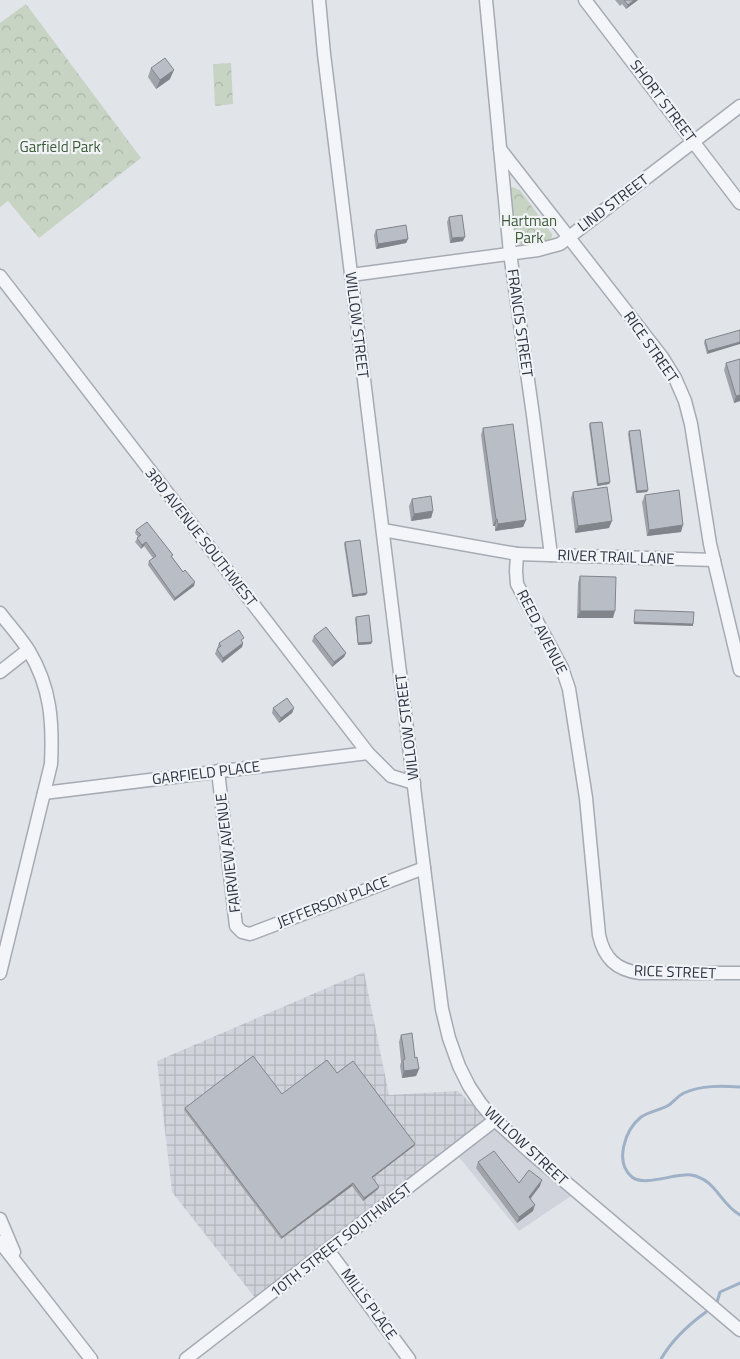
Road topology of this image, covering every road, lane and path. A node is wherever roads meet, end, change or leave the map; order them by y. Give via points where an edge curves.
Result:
1 (319, 0) edge
2 (486, 0) edge
3 (585, 0) edge
4 (740, 106) edge
5 (693, 142) junction
6 (500, 149) junction
7 (740, 203) edge
8 (569, 237) junction
9 (510, 253) junction
10 (351, 275) junction
11 (0, 276) edge
12 (383, 530) junction
13 (518, 554) junction
14 (551, 556) junction
15 (714, 560) junction
16 (0, 613) edge
17 (28, 650) junction
18 (740, 670) edge
19 (0, 672) edge
20 (368, 753) junction
21 (218, 771) junction
22 (414, 782) junction
23 (44, 793) junction
24 (424, 868) junction
25 (242, 932) joint
26 (599, 935) joint
27 (0, 973) edge
28 (740, 973) edge
29 (495, 1120) junction
30 (0, 1219) edge
31 (0, 1242) edge
32 (328, 1250) junction
33 (32, 1282) junction
34 (740, 1330) edge
35 (91, 1359) edge
36 (186, 1359) edge
37 (409, 1359) edge

1 - 10 street, WILLOW STREET
2 - 6 street, FRANCIS STREET
3 - 5 street, SHORT STREET
4 - 5 street, LIND STREET
5 - 7 street, SHORT STREET
5 - 8 street, LIND STREET
6 - 8 street, RICE STREET
6 - 9 street, FRANCIS STREET
8 - 9 street, LIND STREET via 549,247
8 - 15 street, RICE STREET via 675,378 691,424
9 - 10 street, LIND STREET
9 - 14 street, FRANCIS STREET
10 - 12 street, WILLOW STREET
11 - 20 street, 3RD AVENUE SOUTHWEST
12 - 13 street
12 - 22 street, WILLOW STREET
13 - 14 street, RIVER TRAIL LANE
13 - 26 street, REED AVENUE via 517,584 562,668 569,689 586,798
14 - 15 street, RIVER TRAIL LANE
15 - 18 street, RICE STREET
16 - 17 street
17 - 19 street
17 - 23 street via 50,705 51,764
20 - 21 street, GARFIELD PLACE
20 - 22 street, 3RD AVENUE SOUTHWEST via 391,776
21 - 23 street, GARFIELD PLACE
21 - 25 street, FAIRVIEW AVENUE via 236,926
22 - 24 street, WILLOW STREET
23 - 27 street
24 - 25 street, JEFFERSON PLACE via 250,934
24 - 29 street, WILLOW STREET via 442,1009 449,1038 469,1086
26 - 28 street, RICE STREET via 608,957 628,971
29 - 32 street, 10TH STREET SOUTHWEST
29 - 34 street, WILLOW STREET
30 - 33 street
31 - 33 street
32 - 36 street, 10TH STREET SOUTHWEST
32 - 37 street, MILLS PLACE
33 - 35 street

